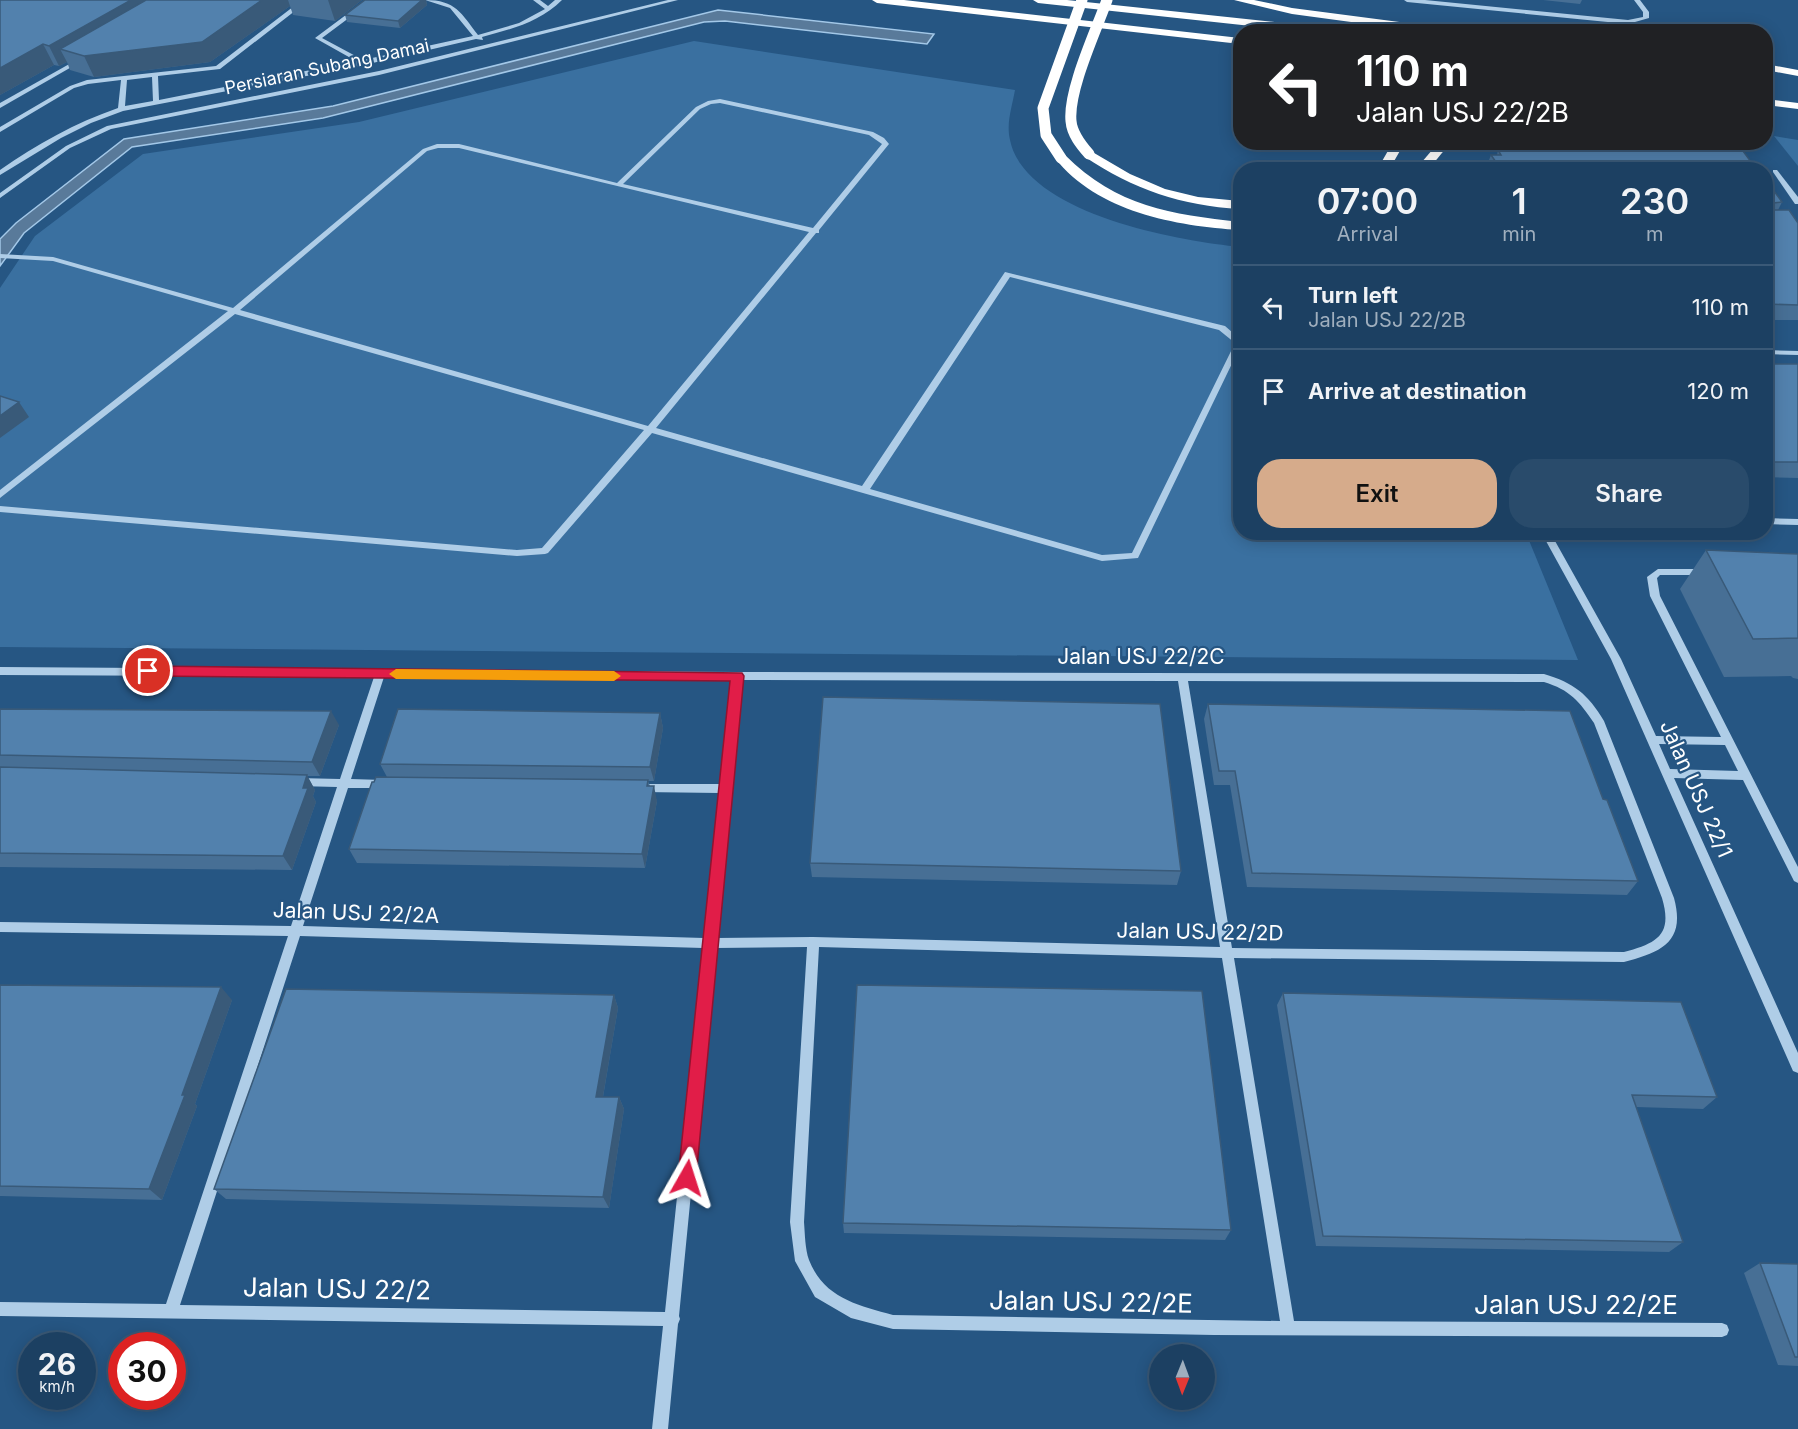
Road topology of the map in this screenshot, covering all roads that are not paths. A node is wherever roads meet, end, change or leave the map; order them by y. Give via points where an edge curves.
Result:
1 (306, 0) edge
2 (370, 0) edge
3 (428, 0) edge
4 (536, 0) edge
5 (559, 0) edge
6 (675, 0) edge
7 (877, 0) edge
8 (1038, 0) edge
9 (1082, 0) edge
10 (1107, 0) edge
11 (1239, 0) edge
12 (1407, 0) edge
13 (1637, 0) edge
14 (549, 9) junction
15 (1271, 24) edge
16 (1388, 24) edge
17 (1173, 33) junction
18 (477, 37) junction
19 (1233, 40) edge
20 (496, 46) junction
21 (1233, 49) edge
22 (92, 53) edge
23 (363, 62) junction
24 (1773, 67) edge
25 (1798, 71) edge
26 (379, 73) junction
27 (155, 75) junction
28 (124, 78) junction
29 (1773, 80) edge
30 (1798, 83) edge
31 (156, 101) junction
32 (1773, 103) edge
33 (0, 106) edge
34 (1798, 106) edge
35 (122, 110) junction
36 (0, 129) edge
37 (1439, 150) edge
38 (1428, 162) edge
39 (1774, 171) dead end
40 (0, 173) edge
41 (618, 185) junction
42 (0, 196) edge
43 (1798, 202) edge
44 (1233, 205) edge
45 (1233, 225) edge
46 (816, 231) junction
47 (0, 256) edge
48 (235, 310) junction
49 (1233, 337) edge
50 (1773, 352) edge
51 (1798, 352) edge
52 (1233, 354) edge
53 (650, 429) junction
54 (864, 490) junction
55 (0, 495) edge
56 (0, 509) edge
57 (1773, 521) edge
58 (1798, 522) edge
59 (1550, 540) edge
60 (1716, 573) edge
61 (0, 671) edge
62 (380, 674) junction
63 (737, 676) junction
64 (1182, 677) junction
65 (1653, 740) junction
66 (1728, 741) junction
67 (1668, 773) junction
68 (1746, 776) junction
69 (284, 782) edge
70 (344, 784) junction
71 (391, 784) edge
72 (630, 788) edge
73 (725, 789) junction
74 (1798, 878) edge
75 (1672, 922) joint
76 (0, 927) edge
77 (295, 931) junction
78 (813, 942) junction
79 (710, 943) junction
80 (1228, 953) junction
81 (1798, 1067) edge
82 (0, 1309) edge
83 (171, 1311) junction
84 (673, 1318) junction
85 (1287, 1328) junction
86 (1722, 1330) dead end
87 (660, 1429) edge

1 - 27 street via 218,68
2 - 23 street via 318,38
3 - 18 street via 453,7
4 - 14 street
5 - 14 street, Persiaran Subang Damai
6 - 20 street, Persiaran Subang Damai
7 - 17 highway
8 - 15 highway
9 - 45 highway, bridge via 1043,108 1046,141 1094,187 1131,205 1175,217
10 - 44 highway, bridge via 1074,98 1070,120 1077,138 1089,154 1112,171 1142,186 1168,195
11 - 16 highway
12 - 13 street via 1628,22 1646,18
14 - 18 street, Persiaran Subang Damai via 521,24
17 - 19 highway
17 - 21 highway
18 - 20 street
18 - 23 street, Persiaran Subang Damai
20 - 26 street, Persiaran Subang Damai
22 - 33 street
23 - 26 street
23 - 31 street, Persiaran Subang Damai
24 - 25 highway
26 - 42 street, Persiaran Subang Damai via 109,127 68,147
27 - 28 street
27 - 31 street
28 - 35 street
28 - 36 street via 72,87
29 - 30 highway
31 - 35 street, Persiaran Subang Damai
32 - 34 highway
35 - 40 street, Persiaran Subang Damai via 88,120 42,143
37 - 38 highway
39 - 43 street
41 - 46 street
41 - 46 street via 698,108 710,102 730,102 871,133 882,139 885,148
41 - 48 street via 459,146 436,146 416,156
46 - 53 street
47 - 48 street via 53,259
48 - 53 street
48 - 55 street
49 - 54 street via 1222,328 1008,274
50 - 51 street
52 - 54 street via 1135,556 1102,558
53 - 54 street
53 - 56 street via 553,544 545,551 532,553
57 - 58 street
59 - 65 street, Jalan USJ 22/1 via 1596,621
60 - 66 street via 1658,572 1652,577 1652,585
61 - 62 street, Jalan USJ 22/2C
62 - 63 street, Jalan USJ 22/2C
62 - 70 street
63 - 64 street, Jalan USJ 22/2C
63 - 73 street
64 - 75 street, Jalan USJ 22/2C via 1544,678 1569,686 1599,721 1668,898
64 - 80 street
65 - 66 street
65 - 67 street, Jalan USJ 22/1
66 - 68 street
67 - 68 street
67 - 81 street, Jalan USJ 22/1
68 - 74 street
69 - 70 street
70 - 71 street
70 - 77 street
72 - 73 street
73 - 79 street
75 - 80 street, Jalan USJ 22/2D via 1667,936 1650,950 1624,957
76 - 77 street, Jalan USJ 22/2A
77 - 79 street, Jalan USJ 22/2A
77 - 83 street
78 - 79 street, Jalan USJ 22/2D
78 - 80 street, Jalan USJ 22/2D
78 - 85 street, Jalan USJ 22/2E via 797,1222 802,1261 820,1292 851,1311 893,1322
79 - 84 street
80 - 85 street
82 - 83 street, Jalan USJ 22/2
83 - 84 street, Jalan USJ 22/2
84 - 87 street
85 - 86 street, Jalan USJ 22/2E

